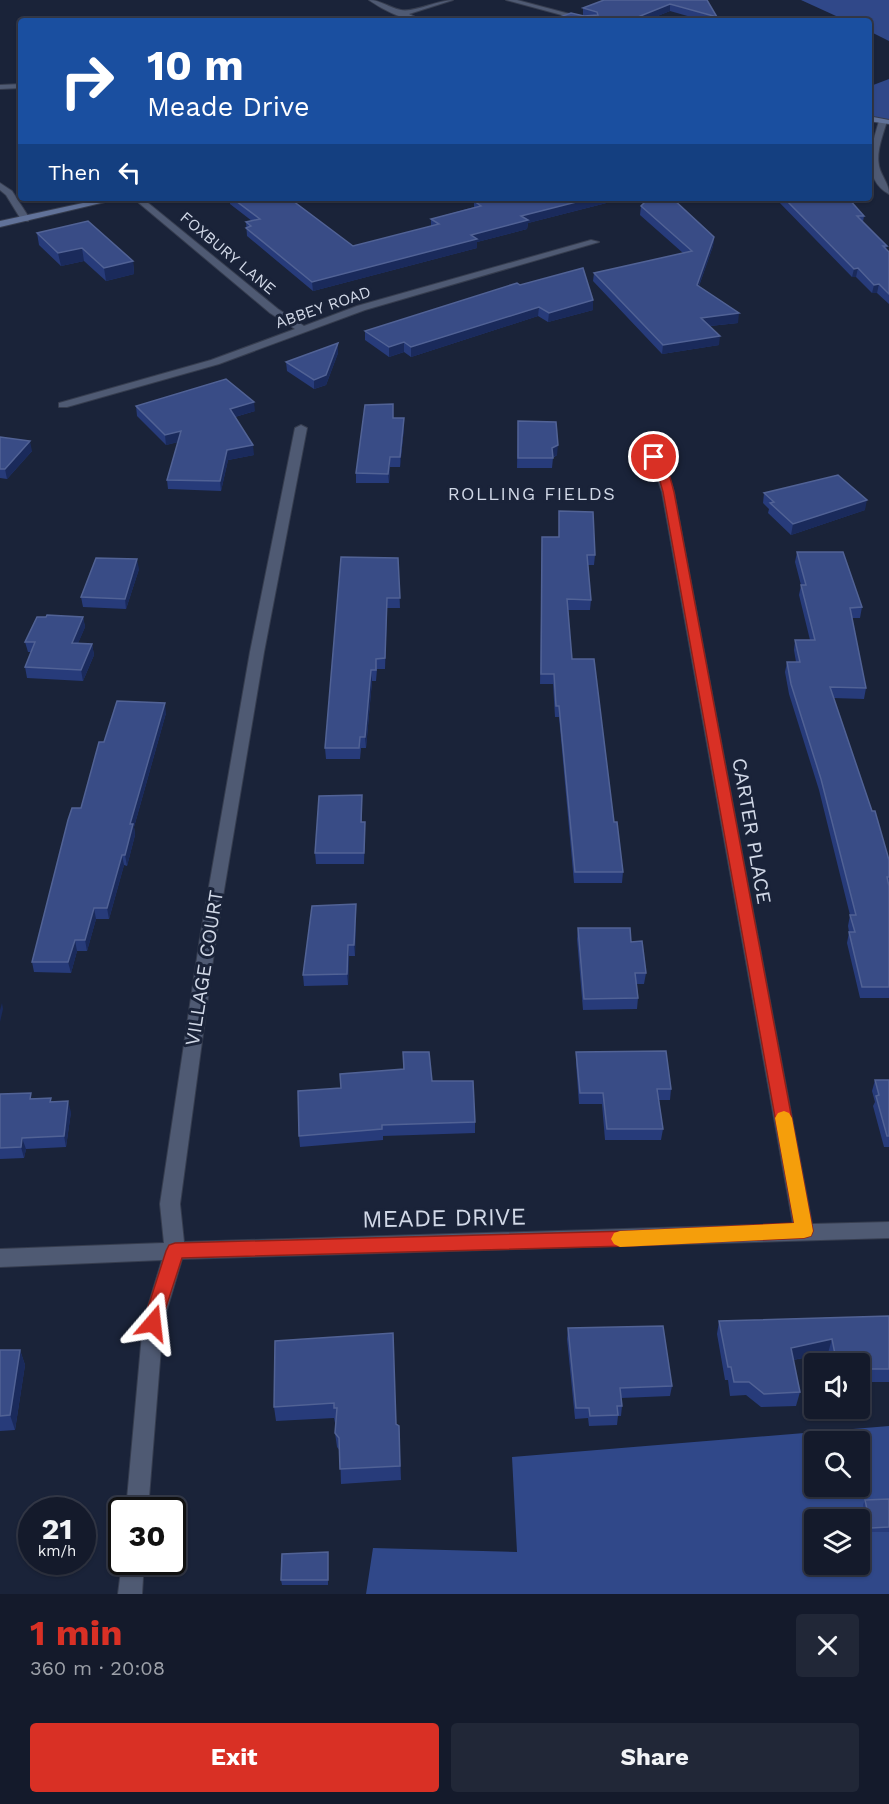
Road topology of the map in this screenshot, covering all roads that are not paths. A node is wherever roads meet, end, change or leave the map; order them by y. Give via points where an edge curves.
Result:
1 (372, 0) edge
2 (450, 0) edge
3 (509, 0) edge
4 (400, 14) junction
5 (411, 18) edge
6 (580, 18) edge
7 (18, 86) edge
8 (0, 87) edge
9 (886, 121) edge
10 (0, 186) edge
11 (889, 191) edge
12 (105, 201) edge
13 (141, 201) edge
14 (25, 219) junction
15 (0, 224) edge
16 (594, 242) dead end
17 (302, 329) junction
18 (63, 405) dead end
19 (301, 428) dead end
20 (641, 447) dead end
21 (889, 1230) edge
22 (804, 1231) junction
23 (175, 1251) junction
24 (0, 1258) edge
25 (138, 1497) edge
26 (132, 1575) edge
27 (130, 1594) edge

1 - 4 street
2 - 4 street
3 - 6 street
4 - 5 street
7 - 8 street
9 - 11 street via 872,156 879,179
10 - 14 street
12 - 14 main road
13 - 17 street, FOXBURY LANE via 274,311
14 - 15 main road
16 - 17 street, ABBEY ROAD via 361,308
17 - 18 street, ABBEY ROAD via 215,362
19 - 23 street, VILLAGE COURT via 257,652 208,938 170,1204
20 - 22 street, CARTER PLACE via 661,467 668,492
21 - 22 street, MEADE DRIVE
22 - 23 street, MEADE DRIVE
23 - 24 street, MEADE DRIVE
23 - 25 street, VILLAGE COURT via 153,1323
26 - 27 street

